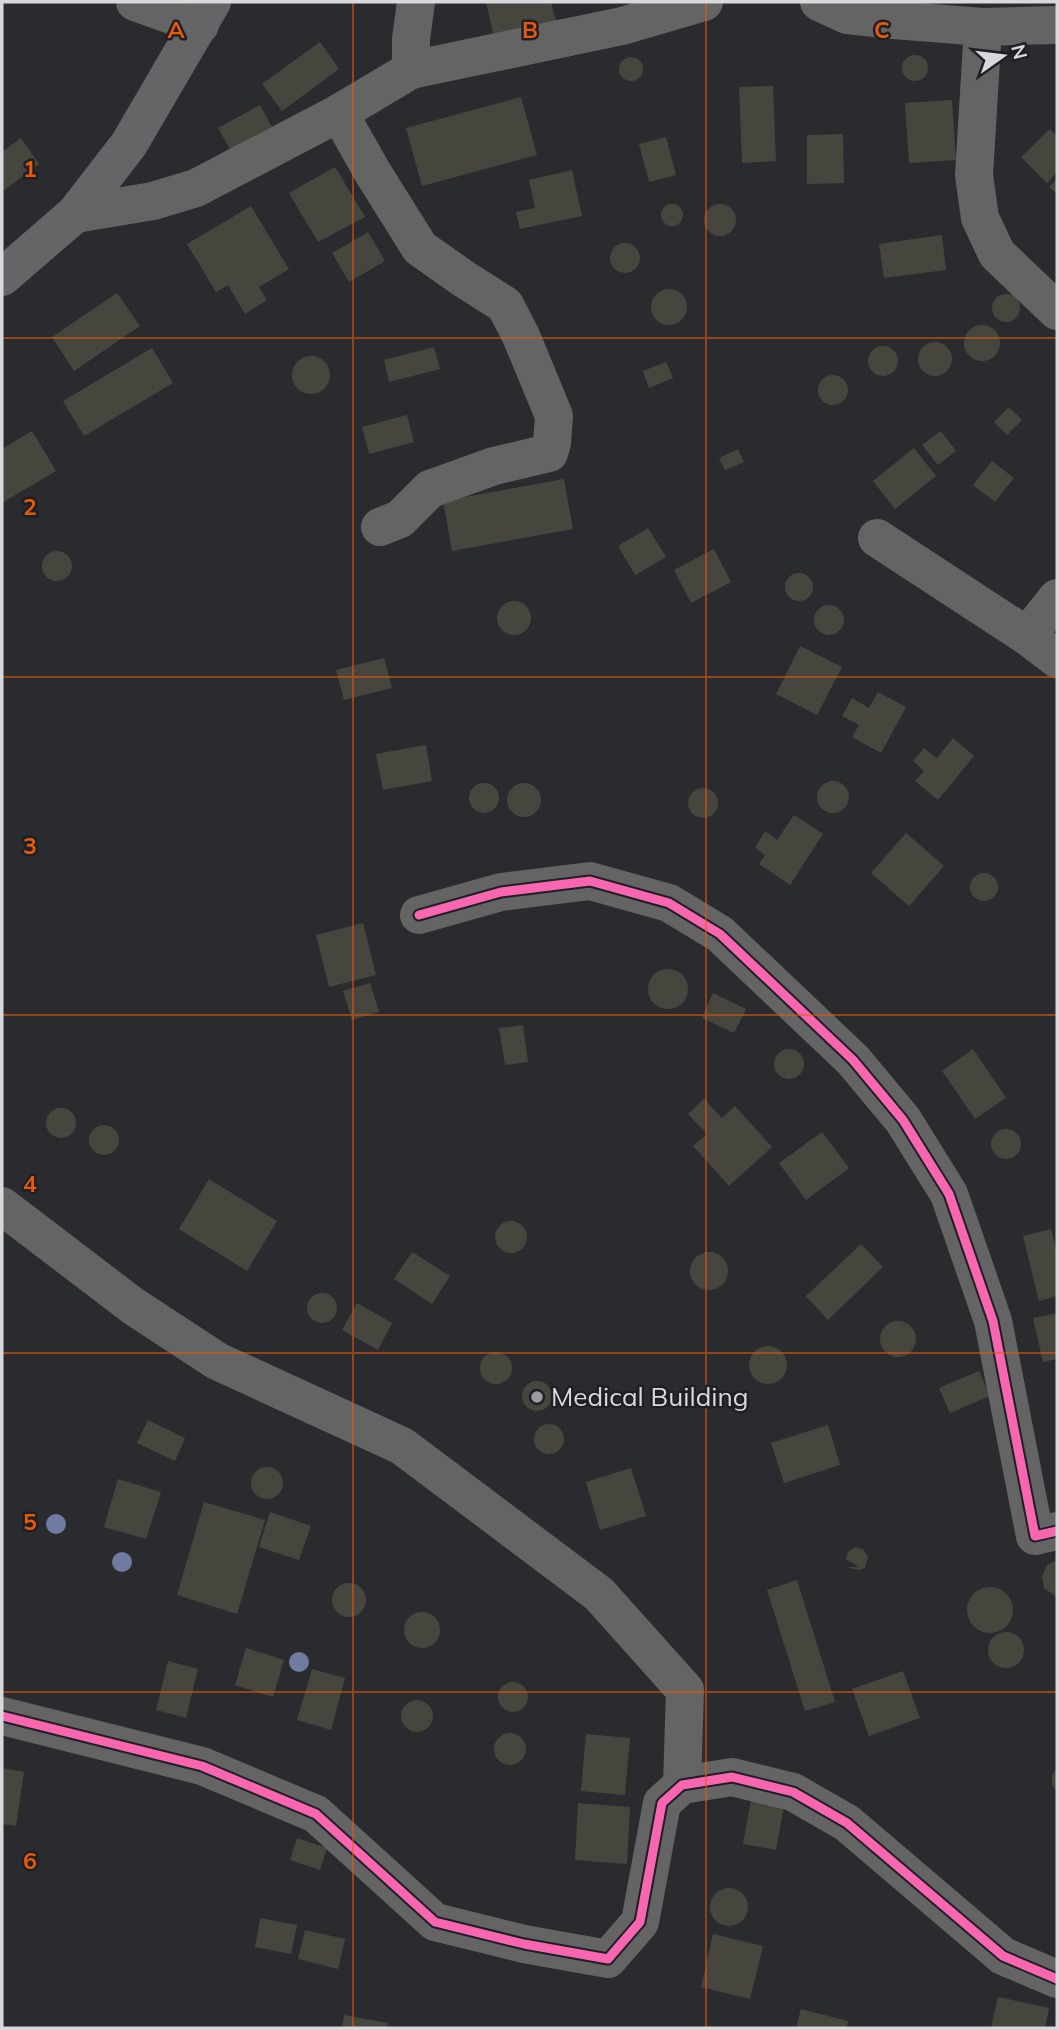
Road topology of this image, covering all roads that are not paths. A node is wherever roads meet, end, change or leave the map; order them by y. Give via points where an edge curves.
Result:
1 (135, 2) edge
2 (416, 2) edge
3 (704, 2) edge
4 (819, 2) edge
5 (206, 13) edge
6 (1057, 25) edge
7 (983, 27) junction
8 (411, 71) junction
9 (339, 113) junction
10 (75, 214) junction
11 (2, 277) edge
12 (1057, 311) edge
13 (380, 527) dead end
14 (877, 538) dead end
15 (1057, 598) edge
16 (1027, 636) junction
17 (1057, 659) edge
18 (419, 915) dead end
19 (2, 1206) edge
20 (1057, 1531) edge
21 (2, 1716) edge
22 (682, 1785) junction
23 (1057, 1979) edge

1 - 5 street
2 - 8 street
3 - 8 street via 622,26
4 - 7 street via 847,15
5 - 10 main road via 129,144
6 - 7 street
7 - 12 street via 974,175 980,218 997,254
8 - 9 street
9 - 10 street via 196,188 153,201
9 - 13 street via 420,248 505,305 554,416 549,453 430,489 400,519
10 - 11 main road
14 - 16 street
15 - 16 street
16 - 17 street
18 - 20 street via 501,892 590,881 668,903 720,934 853,1060 903,1120 949,1194 993,1321 1035,1536
19 - 22 street via 133,1306 217,1361 402,1446 599,1594 685,1690
21 - 22 street via 202,1766 316,1814 435,1922 608,1959 640,1923 662,1803
22 - 23 street via 732,1777 793,1792 847,1823 1003,1956

